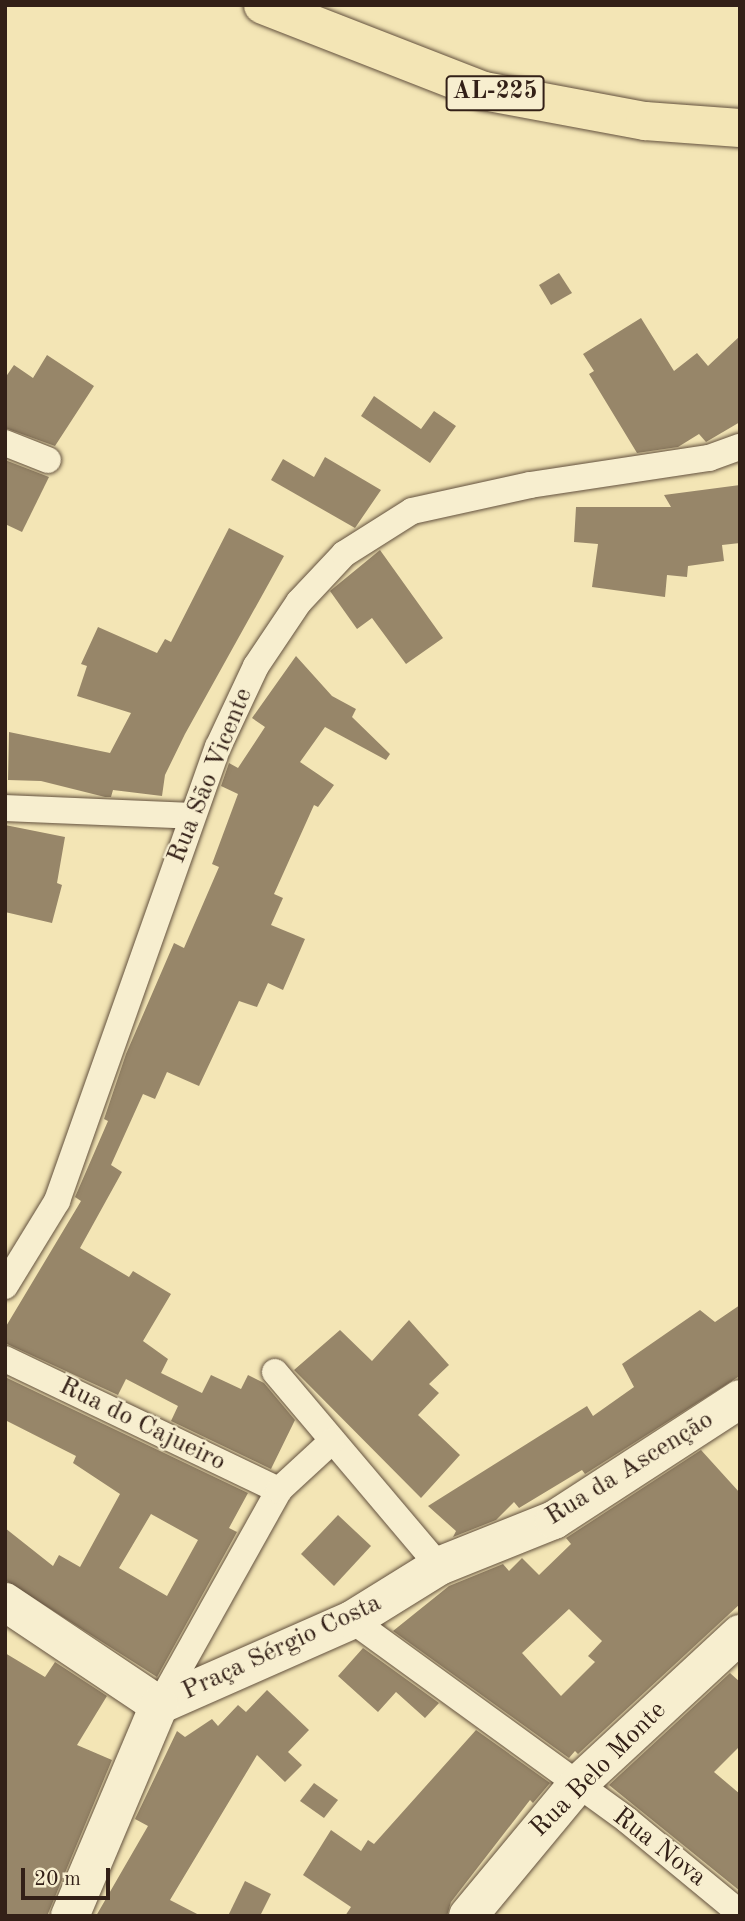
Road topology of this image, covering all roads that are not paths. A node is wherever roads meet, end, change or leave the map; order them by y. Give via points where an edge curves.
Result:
1 (263, 5) edge
2 (740, 128) edge
3 (5, 443) edge
4 (740, 447) edge
5 (48, 460) dead end
6 (5, 808) edge
7 (192, 816) junction
8 (5, 1286) edge
9 (5, 1359) edge
10 (275, 1372) dead end
11 (740, 1399) edge
12 (331, 1442) junction
13 (279, 1490) junction
14 (439, 1566) junction
15 (5, 1602) edge
16 (352, 1620) junction
17 (740, 1634) edge
18 (159, 1705) junction
19 (576, 1786) junction
20 (740, 1913) edge
21 (70, 1916) edge
22 (468, 1916) edge

1 - 2 main road, AL-225 via 484,91 645,121
3 - 5 street
4 - 7 street, Rua São Vicente via 709,458 530,485 412,511 344,554 299,602 256,666
6 - 7 street
7 - 8 street, Rua São Vicente via 57,1200
9 - 13 street, Rua do Cajueiro
10 - 12 street
11 - 14 street, Rua da Ascenção via 554,1520
12 - 13 street
12 - 14 street
13 - 18 street
14 - 16 street, Praça Sérgio Costa
15 - 18 street
16 - 18 street, Praça Sérgio Costa
16 - 19 street, Rua Nova
17 - 19 street, Rua Belo Monte
18 - 21 street
19 - 20 street, Rua Nova via 627,1820
19 - 22 street, Rua Belo Monte

